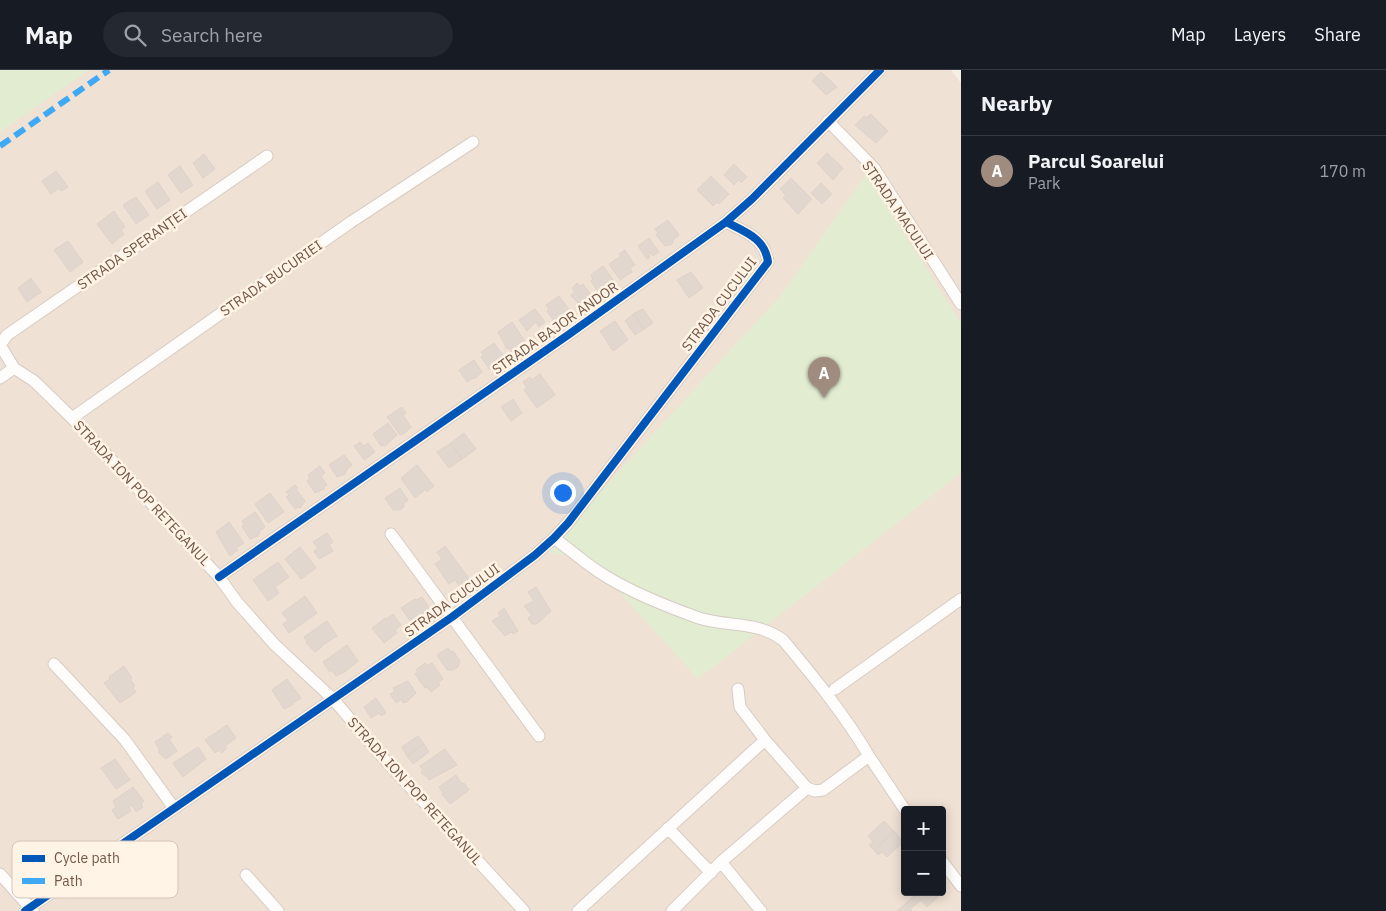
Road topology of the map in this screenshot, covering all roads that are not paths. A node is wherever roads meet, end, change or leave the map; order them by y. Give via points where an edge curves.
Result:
1 (880, 70) edge
2 (828, 121) junction
3 (473, 142) dead end
4 (267, 156) dead end
5 (726, 222) junction
6 (961, 304) edge
7 (0, 345) edge
8 (14, 368) junction
9 (0, 378) edge
10 (72, 418) junction
11 (391, 534) dead end
12 (554, 538) junction
13 (219, 578) junction
14 (961, 599) edge
15 (452, 617) junction
16 (54, 664) dead end
17 (738, 689) dead end
18 (835, 689) dead end
19 (332, 699) junction
20 (539, 736) dead end
21 (765, 740) junction
22 (869, 756) junction
23 (807, 788) junction
24 (902, 806) edge
25 (174, 808) junction
26 (668, 828) junction
27 (127, 841) edge
28 (722, 862) junction
29 (946, 866) edge
30 (711, 873) junction
31 (0, 874) edge
32 (246, 875) dead end
33 (961, 886) edge
34 (12, 889) edge
35 (19, 898) edge
36 (46, 898) edge
37 (29, 910) edge
38 (278, 911) edge
39 (524, 911) edge
40 (578, 911) edge
41 (672, 911) edge
42 (761, 911) edge

1 - 2 street, STRADA BAJOR ANDOR
2 - 5 street, STRADA BAJOR ANDOR
2 - 6 street, STRADA MACULUI via 874,168
3 - 10 street, STRADA BUCURIEI via 351,222
4 - 7 street, STRADA SPERANȚEI via 7,335
5 - 12 street, STRADA CUCULUI via 762,244 768,262
5 - 13 street, STRADA BAJOR ANDOR
7 - 8 street, STRADA ION POP RETEGANUL
8 - 9 street
8 - 10 street, STRADA ION POP RETEGANUL via 34,381
10 - 13 street, STRADA ION POP RETEGANUL
11 - 15 street
12 - 15 street, STRADA CUCULUI
12 - 22 street via 600,573 638,593 714,622 774,633 828,695
13 - 19 street, STRADA ION POP RETEGANUL via 274,644
14 - 18 street
15 - 19 street, STRADA CUCULUI
15 - 20 street
16 - 25 street via 126,740
17 - 21 street via 740,707
19 - 25 street, STRADA CUCULUI
19 - 39 street, STRADA ION POP RETEGANUL
21 - 23 street
21 - 26 street
22 - 23 street via 823,790
22 - 24 street
23 - 28 street
25 - 27 street, STRADA CUCULUI
26 - 30 street
26 - 40 street
28 - 30 street
28 - 42 street
29 - 33 street
30 - 41 street
31 - 34 street
32 - 38 street
35 - 37 street
36 - 37 street, STRADA CUCULUI

